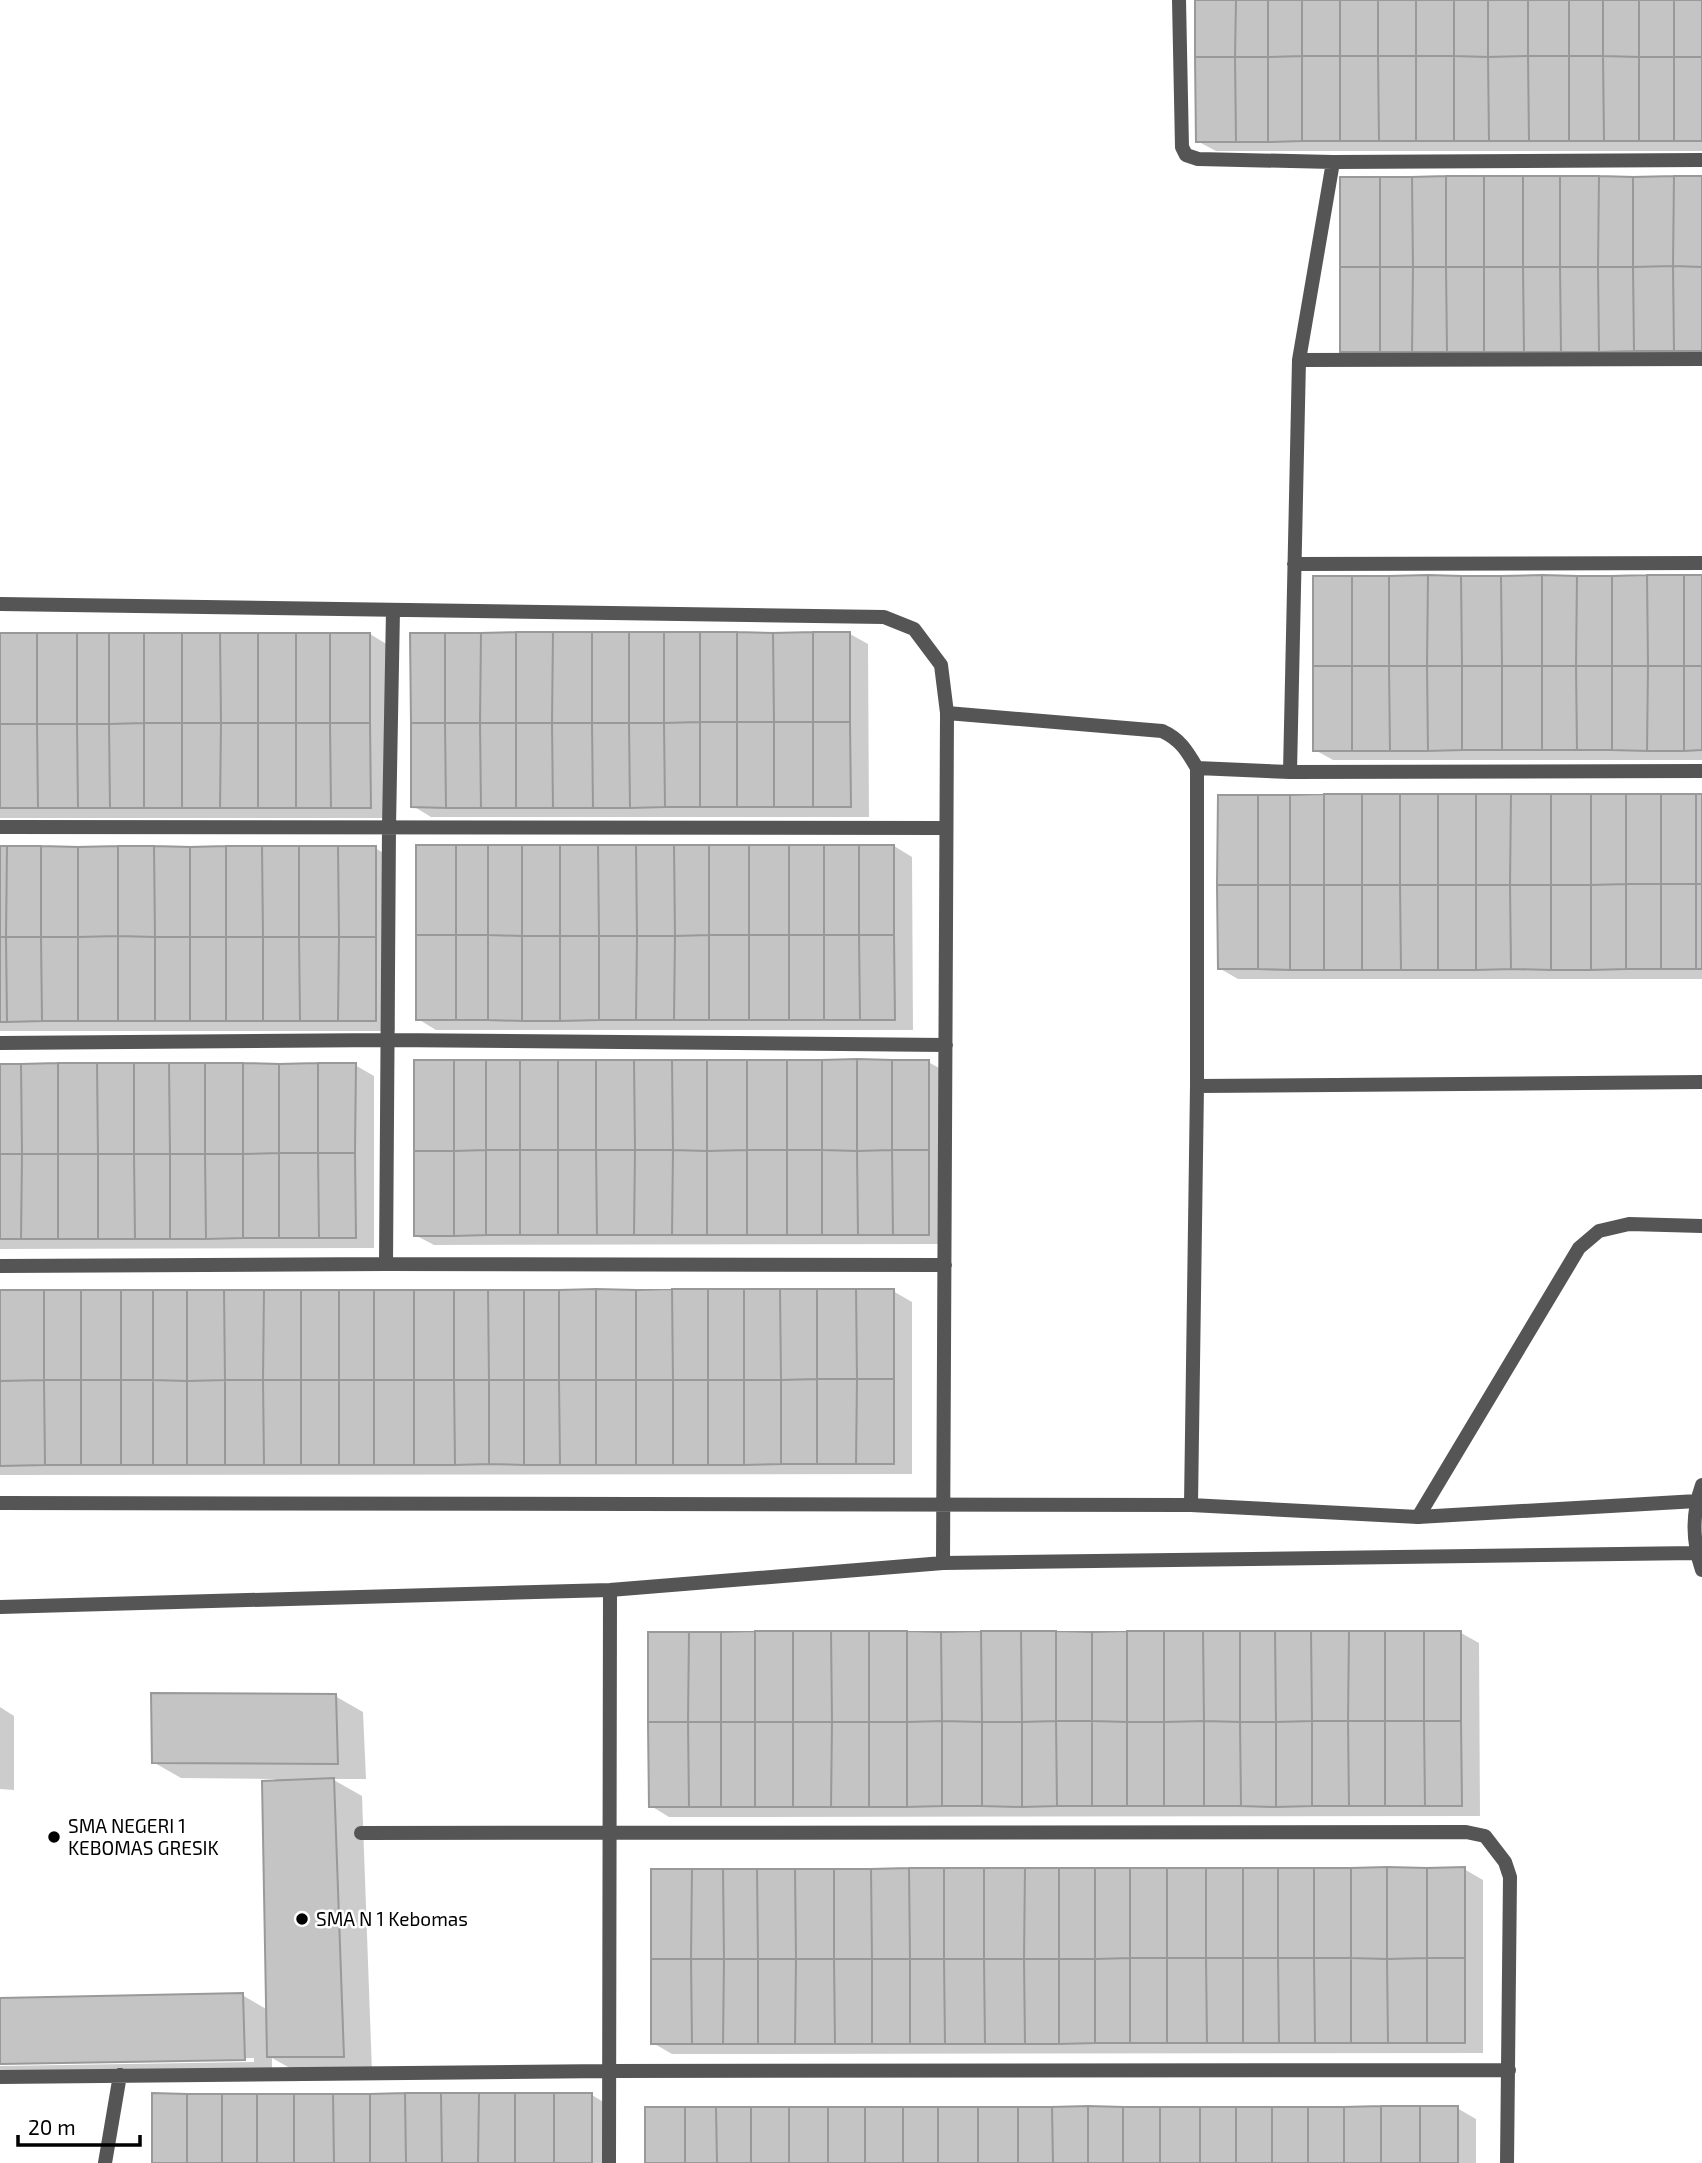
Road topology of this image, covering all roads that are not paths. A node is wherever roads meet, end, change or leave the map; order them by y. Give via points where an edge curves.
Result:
1 (1179, 0) edge
2 (1702, 160) edge
3 (1333, 162) junction
4 (1702, 359) edge
5 (1299, 360) junction
6 (1702, 563) edge
7 (1294, 564) junction
8 (0, 604) edge
9 (393, 610) junction
10 (947, 713) junction
11 (1197, 768) junction
12 (1702, 771) edge
13 (1290, 772) junction
14 (0, 827) edge
15 (388, 827) junction
16 (946, 828) junction
17 (387, 1040) junction
18 (0, 1043) edge
19 (946, 1045) junction
20 (1702, 1082) edge
21 (1197, 1086) junction
22 (1702, 1226) edge
23 (386, 1264) junction
24 (945, 1265) junction
25 (0, 1266) edge
26 (1702, 1485) edge
27 (1697, 1500) junction
28 (0, 1503) edge
29 (1191, 1505) junction
30 (943, 1506) junction
31 (1418, 1517) junction
32 (1696, 1553) junction
33 (943, 1563) junction
34 (1702, 1570) edge
35 (610, 1590) junction
36 (0, 1606) edge
37 (361, 1833) dead end
38 (610, 1834) junction
39 (1509, 2070) junction
40 (609, 2071) junction
41 (120, 2075) junction
42 (0, 2077) edge
43 (105, 2163) edge
44 (608, 2163) edge
45 (1507, 2163) edge

1 - 3 street via 1182,147 1186,155
2 - 3 street
3 - 5 street
4 - 5 street
5 - 7 street
6 - 7 street
7 - 13 street
8 - 9 street
9 - 10 street via 884,617 914,629 941,665
9 - 15 street
10 - 11 street via 1161,731 1183,744
10 - 16 street
11 - 13 street
11 - 21 street
12 - 13 street
14 - 15 street
15 - 16 street
15 - 17 street
16 - 19 street
17 - 18 street
17 - 19 street
17 - 23 street
19 - 24 street
20 - 21 street
21 - 29 street
22 - 31 street via 1629,1224 1600,1231 1579,1248
23 - 24 street
23 - 25 street
24 - 30 street
26 - 27 street
27 - 31 street
27 - 32 street
28 - 30 street
29 - 30 street
29 - 31 street
30 - 33 street
32 - 33 street
32 - 34 street
33 - 35 street
35 - 36 street
35 - 38 street
37 - 38 street
38 - 39 street via 1466,1832 1485,1836 1505,1862 1510,1877
38 - 40 street
39 - 40 street
39 - 45 street
40 - 41 street
40 - 44 street
41 - 42 street
41 - 43 street

